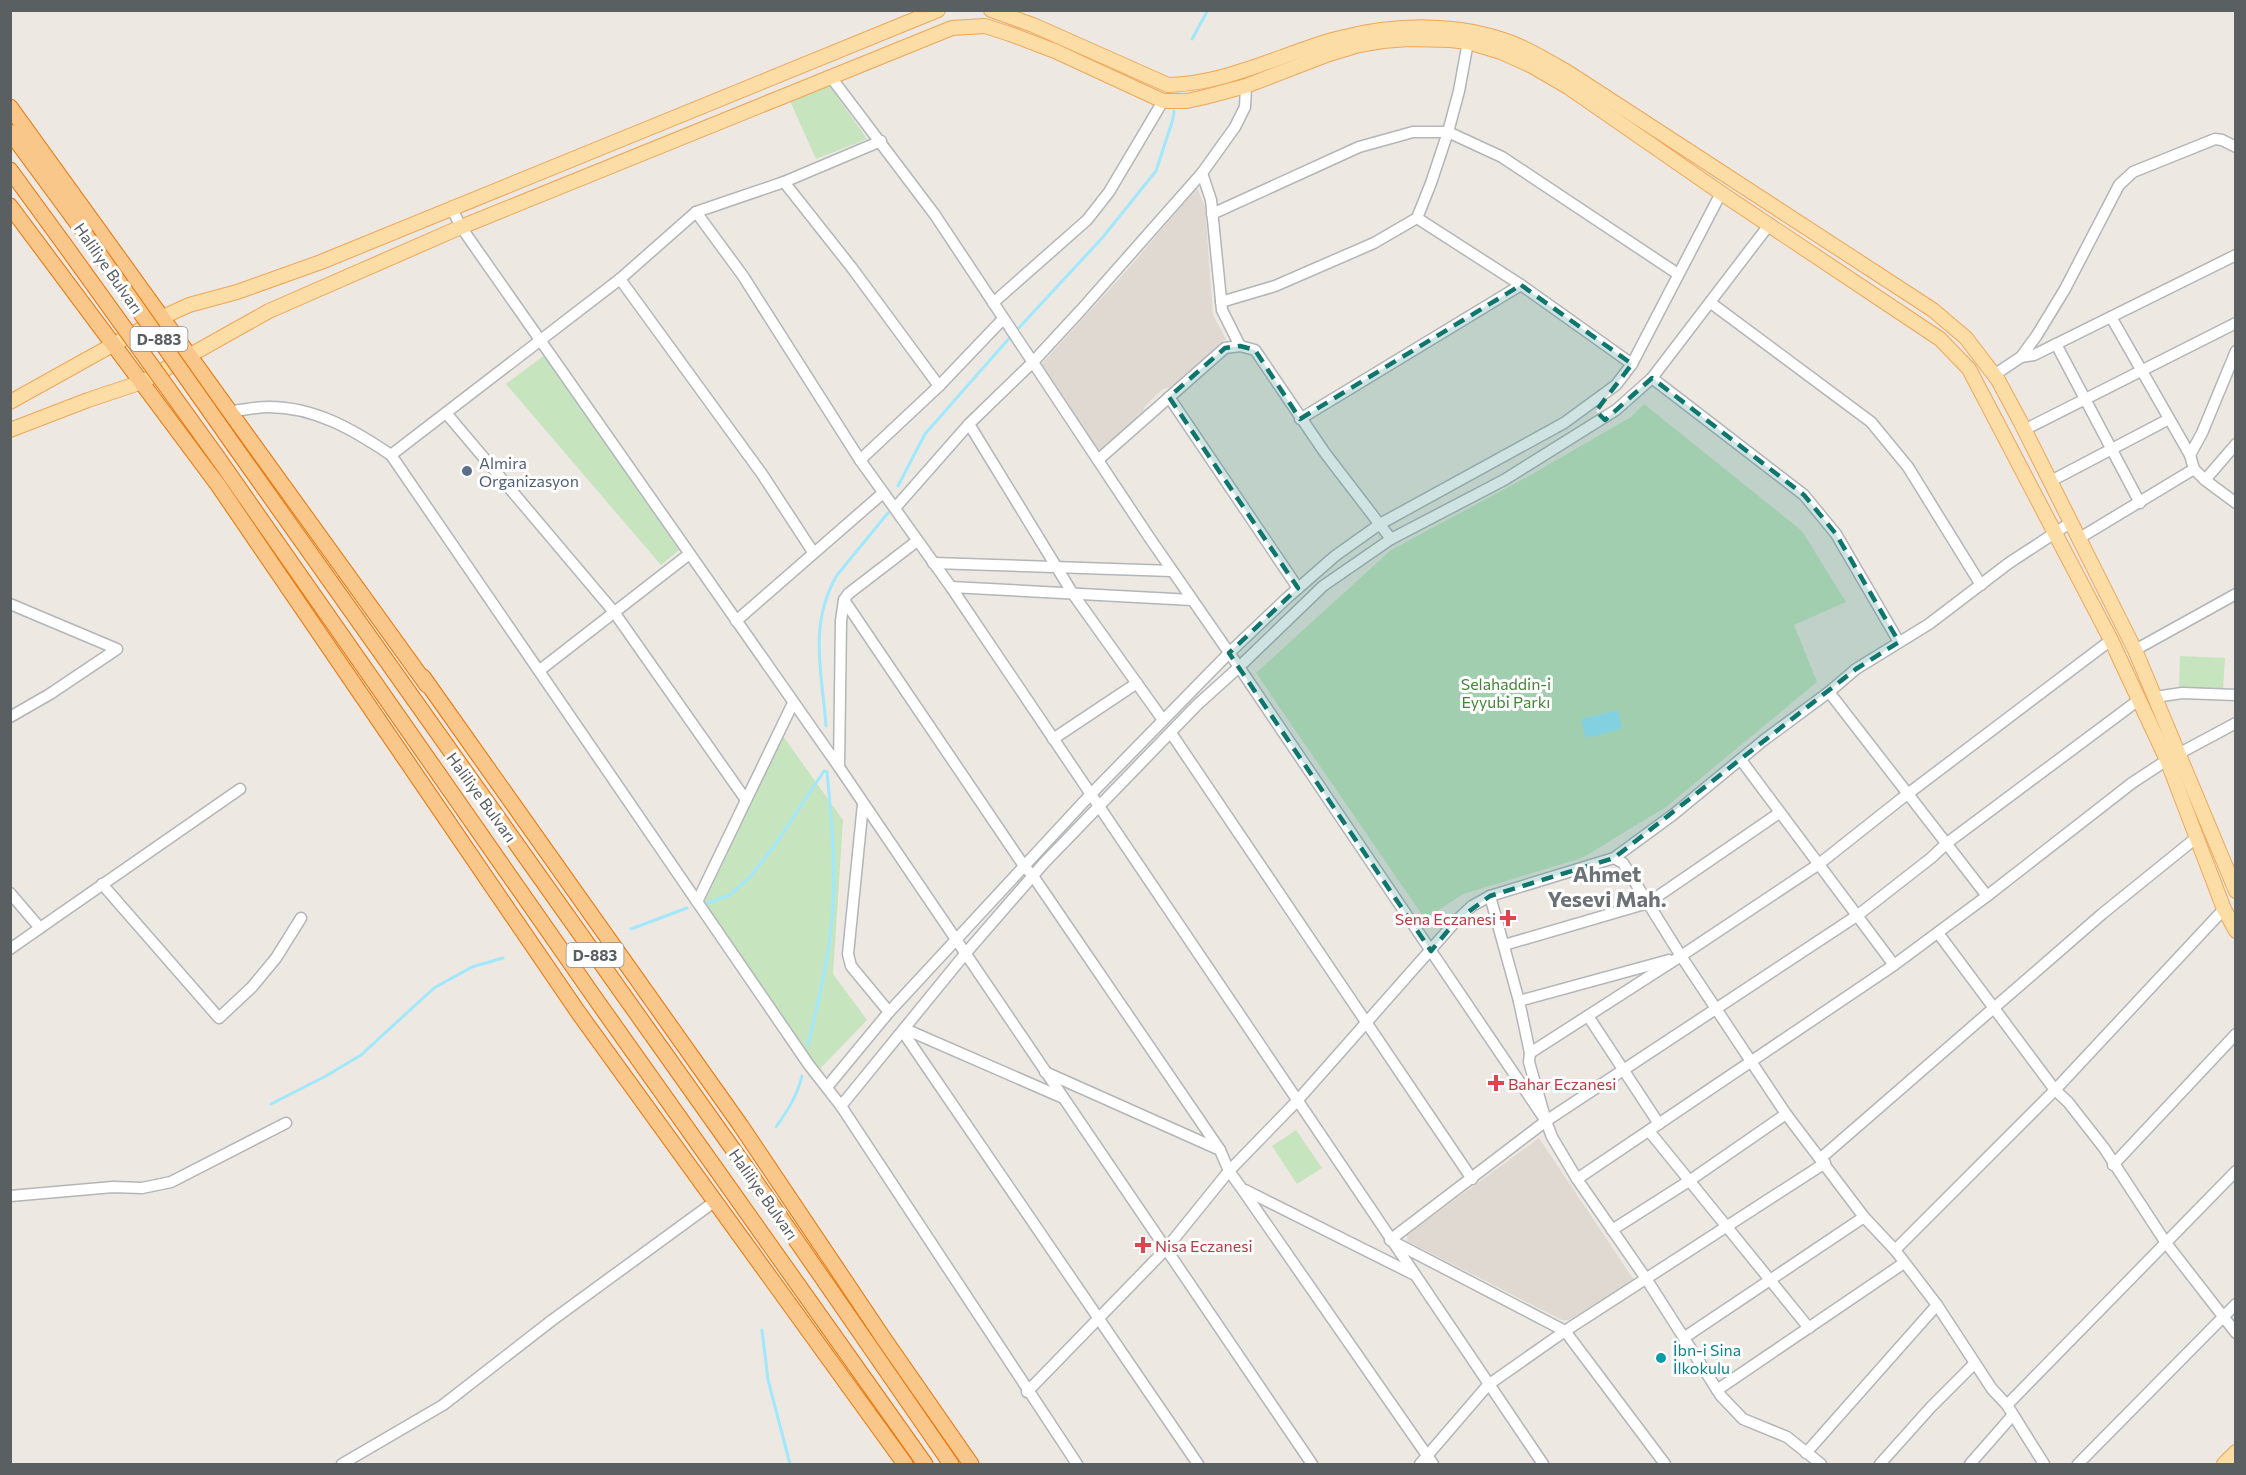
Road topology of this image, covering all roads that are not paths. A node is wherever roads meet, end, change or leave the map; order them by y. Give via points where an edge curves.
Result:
1 (938, 10) edge
2 (992, 10) edge
3 (1468, 42) junction
4 (830, 76) junction
5 (1246, 86) junction
6 (1163, 101) junction
7 (10, 107) edge
8 (10, 132) edge
9 (1448, 132) junction
10 (880, 141) junction
11 (2235, 147) edge
12 (10, 170) edge
13 (1202, 173) junction
14 (784, 182) junction
15 (1721, 193) junction
16 (10, 206) edge
17 (452, 209) junction
18 (696, 212) junction
19 (1212, 214) junction
20 (1417, 218) junction
21 (1769, 225) junction
22 (461, 227) junction
23 (2235, 255) edge
24 (1678, 274) junction
25 (620, 279) junction
26 (1521, 285) junction
27 (1221, 302) junction
28 (993, 303) junction
29 (1711, 303) junction
30 (163, 317) junction
31 (2111, 317) junction
32 (1006, 322) junction
33 (2235, 323) edge
34 (540, 339) junction
35 (113, 344) junction
36 (2056, 344) junction
37 (1240, 346) junction
38 (2235, 356) edge
39 (190, 357) junction
40 (2021, 357) junction
41 (1032, 363) junction
42 (1632, 364) junction
43 (2140, 370) junction
44 (1994, 375) junction
45 (1652, 378) junction
46 (142, 382) junction
47 (939, 387) junction
48 (1169, 397) junction
49 (2085, 398) junction
50 (10, 402) edge
51 (232, 411) junction
52 (446, 413) junction
53 (1300, 419) junction
54 (2169, 419) junction
55 (969, 424) junction
56 (10, 430) edge
57 (2024, 430) junction
58 (2235, 444) edge
59 (2111, 450) junction
60 (391, 455) junction
61 (2190, 455) junction
62 (860, 460) junction
63 (1098, 460) junction
64 (2194, 469) junction
65 (2205, 480) junction
66 (2049, 482) junction
67 (883, 493) junction
68 (2140, 503) junction
69 (2235, 503) edge
70 (895, 508) junction
71 (2070, 522) junction
72 (1380, 524) junction
73 (2056, 532) junction
74 (1391, 539) junction
75 (2078, 539) junction
76 (917, 541) junction
77 (813, 552) junction
78 (688, 555) junction
79 (933, 563) junction
80 (1057, 567) junction
81 (1172, 571) junction
82 (1981, 585) junction
83 (951, 587) junction
84 (1298, 588) junction
85 (1073, 594) junction
86 (2235, 594) edge
87 (844, 600) junction
88 (1192, 600) junction
89 (10, 604) edge
90 (614, 612) junction
91 (736, 621) junction
92 (2111, 640) junction
93 (1899, 642) junction
94 (2135, 650) junction
95 (1229, 653) junction
96 (1239, 667) junction
97 (540, 670) junction
98 (423, 677) junction
99 (1137, 683) junction
100 (1829, 692) junction
101 (2235, 695) edge
102 (2155, 697) junction
103 (2140, 699) junction
104 (793, 703) junction
105 (10, 717) edge
106 (1163, 720) junction
107 (2235, 723) edge
108 (1171, 733) junction
109 (1053, 739) junction
110 (2173, 757) junction
111 (1741, 760) junction
112 (412, 767) junction
113 (839, 767) junction
114 (240, 789) dead end
115 (1091, 794) junction
116 (1907, 795) junction
117 (746, 800) junction
118 (863, 804) junction
119 (1098, 807) junction
120 (1779, 813) junction
121 (2196, 838) junction
122 (1947, 843) junction
123 (1614, 858) junction
124 (1818, 864) junction
125 (1024, 866) junction
126 (1033, 876) junction
127 (544, 881) junction
128 (102, 884) junction
129 (522, 891) junction
130 (2235, 891) edge
131 (10, 893) edge
132 (1490, 896) junction
133 (1987, 896) junction
134 (697, 902) junction
135 (1648, 903) junction
136 (2224, 909) junction
137 (1858, 915) junction
138 (301, 918) dead end
139 (40, 928) junction
140 (2235, 931) edge
141 (1938, 933) junction
142 (955, 941) junction
143 (1504, 945) junction
144 (10, 949) edge
145 (1431, 951) junction
146 (966, 954) junction
147 (1681, 957) junction
148 (1894, 965) junction
149 (1519, 1001) junction
150 (1995, 1008) junction
151 (1718, 1009) junction
152 (889, 1012) junction
153 (1588, 1016) junction
154 (1365, 1023) junction
155 (904, 1030) junction
156 (2235, 1034) edge
157 (1530, 1053) junction
158 (1751, 1063) junction
159 (1623, 1070) junction
160 (1044, 1071) junction
161 (827, 1087) junction
162 (2055, 1090) junction
163 (1061, 1098) junction
164 (1297, 1101) junction
165 (841, 1106) junction
166 (1786, 1114) junction
167 (1546, 1121) junction
168 (286, 1124) dead end
169 (1654, 1128) junction
170 (1220, 1150) junction
171 (1823, 1161) junction
172 (2113, 1165) junction
173 (747, 1169) junction
174 (1229, 1170) junction
175 (2235, 1171) edge
176 (1472, 1179) junction
177 (1577, 1179) junction
178 (1689, 1181) junction
179 (729, 1185) junction
180 (1242, 1189) junction
181 (10, 1196) edge
182 (714, 1202) junction
183 (1864, 1216) junction
184 (1728, 1227) junction
185 (1612, 1230) junction
186 (1390, 1240) junction
187 (2166, 1243) junction
188 (1165, 1250) junction
189 (1895, 1250) junction
190 (1904, 1263) junction
191 (1414, 1274) junction
192 (1647, 1280) junction
193 (1769, 1280) junction
194 (2235, 1304) edge
195 (1937, 1305) junction
196 (2223, 1316) junction
197 (1100, 1318) junction
198 (1809, 1328) junction
199 (1566, 1331) junction
200 (2235, 1333) edge
201 (1685, 1337) junction
202 (884, 1339) junction
203 (1975, 1363) junction
204 (846, 1383) junction
205 (1488, 1385) junction
206 (1717, 1390) junction
207 (1027, 1392) junction
208 (2007, 1405) junction
209 (2012, 1416) junction
210 (2235, 1452) edge
211 (1806, 1453) junction
212 (1427, 1462) edge
213 (342, 1464) edge
214 (905, 1464) edge
215 (925, 1464) edge
216 (951, 1464) edge
217 (971, 1464) edge
218 (1077, 1464) edge
219 (1198, 1464) edge
220 (1312, 1464) edge
221 (1543, 1464) edge
222 (1665, 1464) edge
223 (1821, 1464) edge
224 (1880, 1464) edge
225 (1970, 1464) edge
226 (2044, 1464) edge
227 (2078, 1464) edge
228 (2224, 1464) edge

1 - 17 main road
2 - 44 main road via 1168,85 1225,77 1338,38 1379,31 1446,29 1512,43 1569,73 1933,310 1966,338
3 - 5 main road via 1408,39 1359,45
3 - 9 street
3 - 15 main road via 1548,74
4 - 6 main road via 952,28 985,26 1055,51
4 - 10 street
4 - 22 main road
5 - 6 main road via 1196,99
5 - 13 street via 1245,107 1235,127
6 - 28 street via 1109,192 1087,220
7 - 30 highway
8 - 127 highway, Haliliye Bulvarı / D-883, bridge
9 - 19 street via 1413,132 1359,147
9 - 20 street
9 - 24 street via 1502,157
10 - 14 street
10 - 28 street
11 - 40 street via 2216,139 2126,177 2107,205 2065,289
12 - 129 highway, Haliliye Bulvarı / D-883, bridge
13 - 19 street
13 - 41 street
14 - 18 street
14 - 47 street
15 - 21 main road
15 - 24 street
16 - 35 highway
17 - 22 street
17 - 30 main road via 321,262
18 - 25 street
18 - 62 street via 743,276
19 - 27 street
20 - 26 street
20 - 27 street via 1374,243 1275,286
21 - 29 street
21 - 73 main road via 1940,339 1970,369
22 - 34 street
22 - 39 main road via 269,311
23 - 31 street
24 - 42 street
25 - 34 street
25 - 77 street via 762,474
26 - 42 street
26 - 53 street
27 - 37 street
28 - 32 street
29 - 45 street
29 - 82 street via 1871,422 1908,467
30 - 35 main road
30 - 39 highway
31 - 36 street
31 - 43 street
32 - 41 street
32 - 47 street
33 - 43 street
34 - 52 street
34 - 78 street
35 - 46 highway
35 - 50 main road
36 - 40 street
36 - 49 street
37 - 48 street via 1226,348
37 - 53 street via 1255,350
38 - 61 street
39 - 46 main road
39 - 51 highway
40 - 44 street
41 - 55 street
41 - 63 street
42 - 72 street via 1616,385 1564,423
43 - 49 street
43 - 54 street
44 - 57 main road
45 - 74 street via 1616,410 1504,480
45 - 93 street via 1804,495 1836,534
46 - 56 main road
46 - 112 highway
47 - 62 street
48 - 63 street
48 - 84 street
49 - 57 street
49 - 59 street
51 - 60 street via 280,407 321,416
51 - 98 highway
52 - 60 street
52 - 90 street
53 - 72 street
54 - 59 street
54 - 61 street
55 - 70 street
55 - 80 street
57 - 66 main road
58 - 65 street
59 - 66 street
59 - 68 street
60 - 97 street
61 - 64 street
62 - 67 street
63 - 81 street
64 - 65 street
64 - 68 street
65 - 69 street
66 - 71 main road
67 - 70 street
67 - 77 street
68 - 75 street
70 - 76 street
71 - 73 street
71 - 75 main road
72 - 74 street
72 - 84 street
73 - 82 street
73 - 92 main road
74 - 96 street via 1323,586
75 - 94 main road
76 - 79 street
76 - 87 street
77 - 91 street
78 - 90 street
78 - 91 street
79 - 80 street
79 - 83 street
80 - 81 street
80 - 85 street
81 - 88 street
82 - 93 street
83 - 85 street
83 - 109 street
84 - 95 street
85 - 88 street
85 - 99 street
86 - 94 street
87 - 113 street
87 - 125 street
88 - 95 street
89 - 105 street via 117,649
90 - 97 street
90 - 117 street
91 - 104 street
92 - 103 main road
92 - 116 street
93 - 100 street via 1856,669
94 - 102 main road
95 - 96 street
95 - 106 street
96 - 108 street
96 - 145 street
97 - 134 street
98 - 127 highway
98 - 202 highway via 741,1126
99 - 106 street
99 - 109 street
100 - 111 street
100 - 116 street
101 - 102 street via 2182,693
102 - 110 main road
103 - 110 main road
103 - 122 street
104 - 113 street
104 - 117 street
106 - 115 street
107 - 110 street
108 - 119 street
108 - 154 street
109 - 115 street
110 - 121 main road
110 - 130 main road
110 - 133 street via 2106,802
111 - 120 street
111 - 123 street
112 - 129 highway
112 - 182 highway via 578,1012
113 - 118 street
114 - 128 street
115 - 119 street
115 - 125 street
116 - 122 street
116 - 124 street
117 - 134 street
118 - 142 street
118 - 152 street via 848,954 850,966
119 - 126 street
119 - 164 street
120 - 124 street
120 - 135 street
121 - 136 main road
121 - 150 street
122 - 133 street
122 - 137 street
123 - 132 street
123 - 135 street via 1623,863
124 - 137 street
124 - 147 street
125 - 126 street
125 - 142 street
126 - 146 street
126 - 170 street
127 - 173 highway, Haliliye Bulvarı / D-883
128 - 138 street via 219,1018 276,958
128 - 139 street
129 - 179 highway, Haliliye Bulvarı / D-883
131 - 139 street
132 - 143 street
132 - 145 street via 1472,906
133 - 141 street
134 - 161 street
135 - 143 street
135 - 147 street
136 - 140 main road
136 - 162 street
137 - 148 street
137 - 151 street
139 - 144 street
141 - 148 street
141 - 150 street
142 - 146 street
142 - 152 street
143 - 149 street
145 - 154 street
145 - 167 street
146 - 155 street
146 - 160 street
147 - 149 street
147 - 151 street
147 - 153 street
148 - 158 street
149 - 157 street
150 - 162 street
150 - 171 street
151 - 158 street
151 - 159 street
152 - 161 street
153 - 157 street
153 - 159 street
154 - 164 street
154 - 176 street
155 - 163 street
155 - 165 street
155 - 197 street
156 - 172 street
157 - 167 street via 1529,1062
158 - 166 street
158 - 169 street
159 - 167 street
159 - 169 street
160 - 163 street
160 - 170 street
161 - 165 street
162 - 172 street via 2068,1101
162 - 189 street
163 - 188 street
164 - 174 street
164 - 186 street
165 - 207 street
166 - 171 street
166 - 178 street
167 - 176 street
167 - 177 street
168 - 181 street via 171,1182 142,1188
169 - 177 street
169 - 178 street
170 - 174 street
171 - 183 street
171 - 184 street
172 - 187 street
173 - 202 highway
173 - 216 highway, Haliliye Bulvarı / D-883
174 - 180 street
174 - 188 street
175 - 187 street
176 - 186 street
177 - 185 street
178 - 184 street
178 - 185 street
179 - 204 highway
179 - 215 highway, Haliliye Bulvarı / D-883
180 - 191 street
180 - 212 street
182 - 204 highway
182 - 213 street via 443,1405
183 - 189 street
183 - 193 street
184 - 192 street
184 - 193 street
185 - 192 street
186 - 191 street
186 - 199 street
187 - 196 street
187 - 208 street
188 - 197 street
188 - 220 street
189 - 190 street
190 - 195 street
190 - 198 street
191 - 205 street
192 - 199 street
192 - 201 street
193 - 198 street
193 - 201 street
194 - 196 street
195 - 203 street
195 - 211 street
196 - 200 street
196 - 227 street
197 - 207 street
197 - 219 street
198 - 206 street
199 - 205 street
199 - 222 street
201 - 206 street
202 - 217 highway
203 - 208 street
203 - 224 street
204 - 214 highway
205 - 212 street
205 - 221 street
206 - 211 street via 1743,1419 1787,1437
207 - 218 street
208 - 209 street
209 - 225 street
209 - 226 street
210 - 228 main road
211 - 223 street

